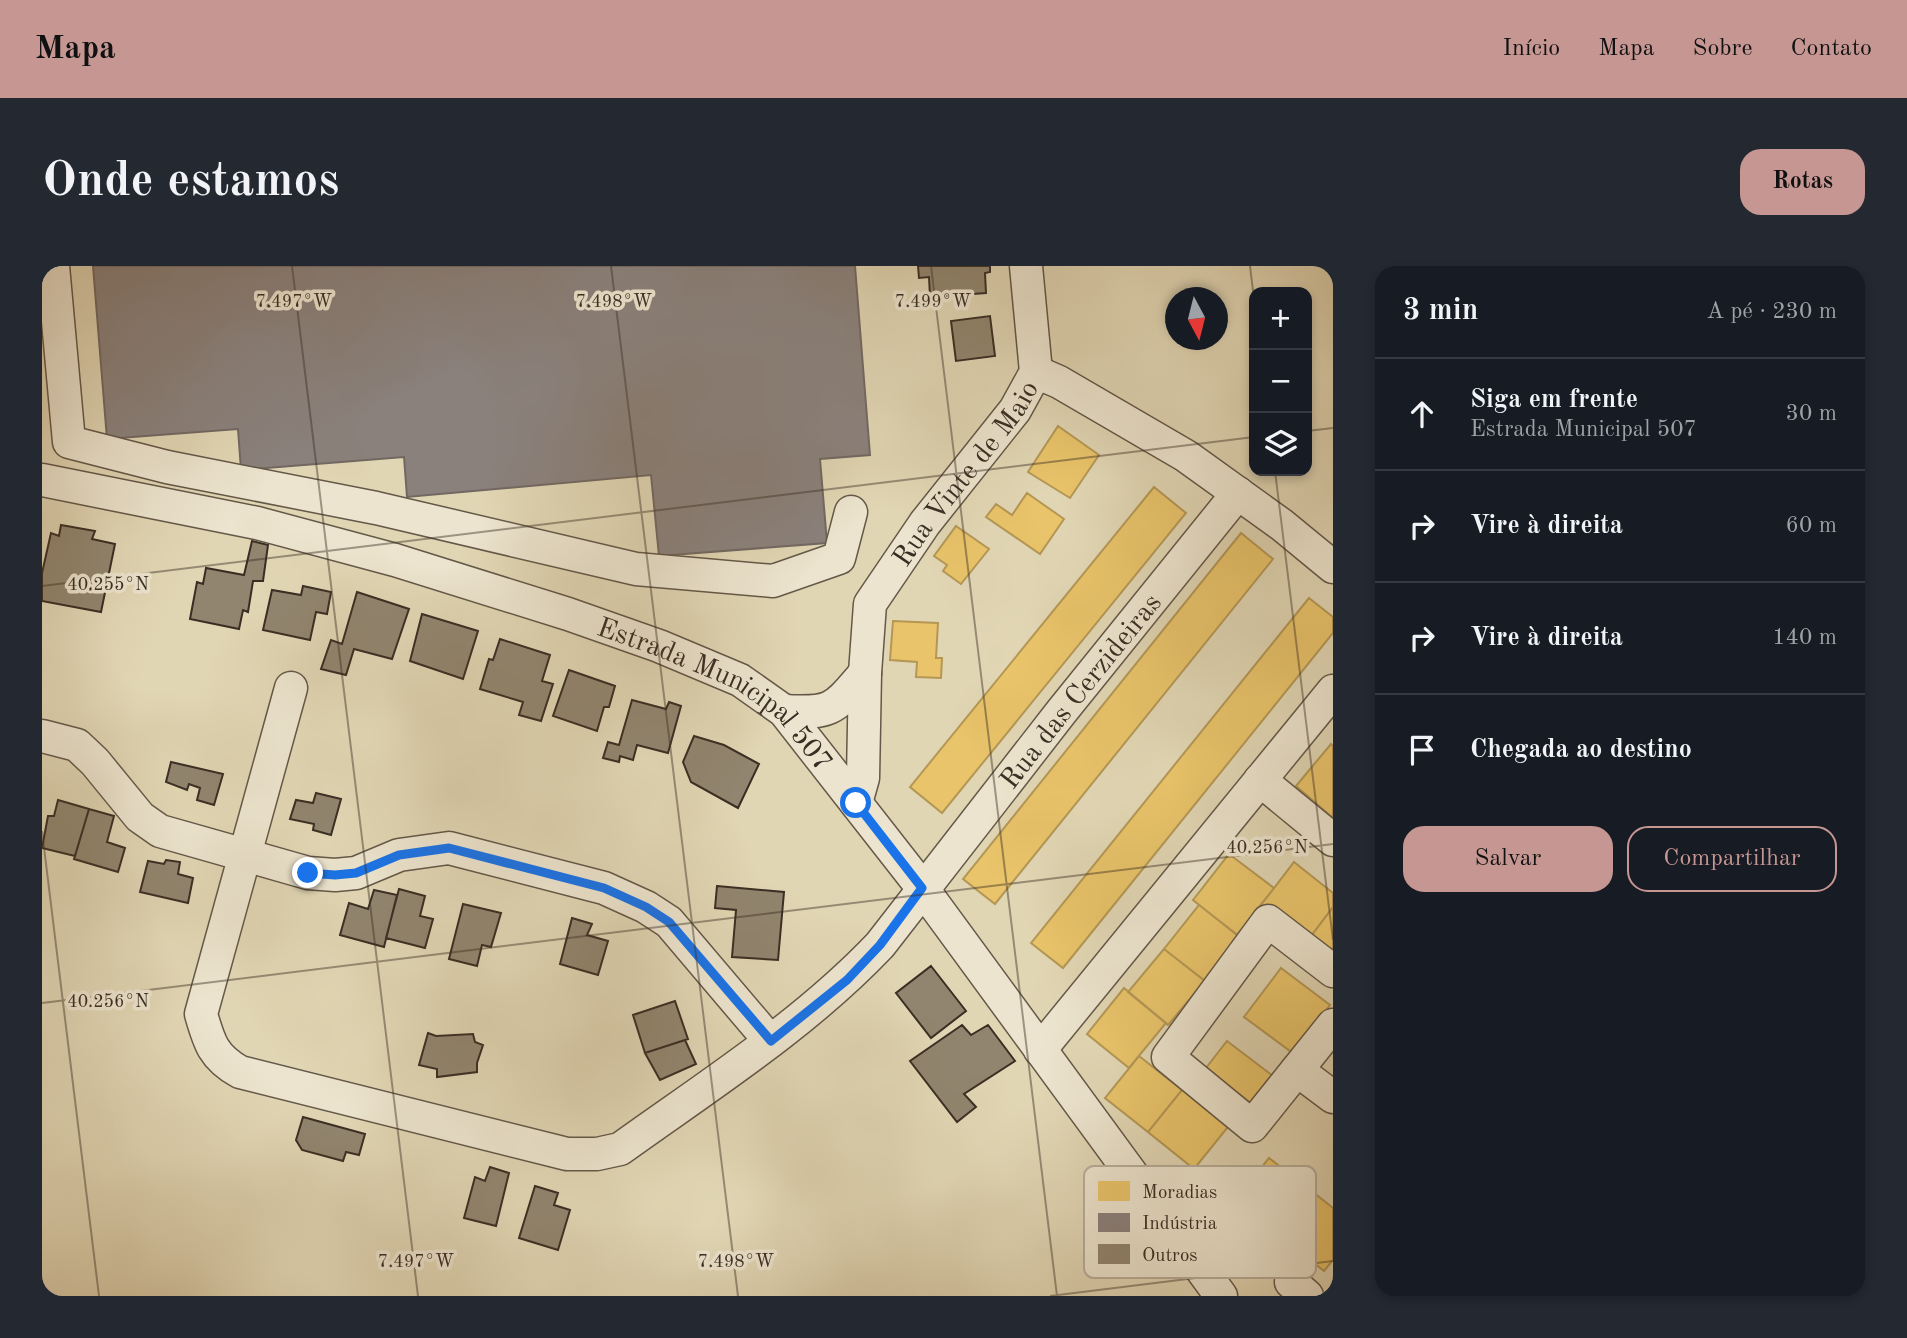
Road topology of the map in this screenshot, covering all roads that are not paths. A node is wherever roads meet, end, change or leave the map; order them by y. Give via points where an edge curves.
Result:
1 (54, 266) edge
2 (1026, 266) edge
3 (49, 302) edge
4 (52, 364) edge
5 (1036, 372) junction
6 (42, 424) edge
7 (69, 442) junction
8 (42, 480) edge
9 (1238, 493) junction
10 (851, 512) dead end
11 (1333, 567) edge
12 (865, 673) junction
13 (291, 688) dead end
14 (1333, 691) edge
15 (784, 711) junction
16 (42, 736) edge
17 (1260, 780) junction
18 (856, 803) junction
19 (1333, 840) edge
20 (245, 855) junction
21 (922, 888) junction
22 (1333, 971) edge
23 (1333, 1025) edge
24 (771, 1041) junction
25 (1040, 1050) junction
26 (1297, 1070) junction
27 (1333, 1097) edge
28 (1125, 1166) edge
29 (1208, 1278) edge
30 (1221, 1296) edge

1 - 3 street
2 - 5 street, Rua Vinte de Maio
3 - 4 street
4 - 7 street
5 - 9 street via 1186,456
5 - 12 street, Rua Vinte de Maio via 1015,410 925,523 870,604
6 - 7 street
7 - 10 street via 636,569 773,581 839,558
8 - 15 street, Estrada Municipal 507 via 257,523 396,560 659,646 740,680
9 - 11 street
9 - 21 street, Rua das Cerzideiras
12 - 15 street via 834,706 816,713
12 - 18 street, Rua Vinte de Maio via 863,778
13 - 20 street, Rua das Cerzideiras
14 - 17 street
15 - 18 street, Estrada Municipal 507
16 - 20 street via 77,745 141,817 160,831
17 - 19 street
17 - 25 street
18 - 21 street, Estrada Municipal 507
20 - 24 street via 308,873 335,875 356,873 399,855 449,848 604,888 669,922
20 - 24 street, Rua das Cerzideiras via 201,1014 209,1045 240,1072 567,1154 597,1154 620,1149
21 - 24 street, Rua das Cerzideiras via 847,980
21 - 25 street, Estrada Municipal 507
22 - 26 street via 1268,921 1168,1057 1252,1126
23 - 26 street
25 - 28 street, Estrada Municipal 507
26 - 27 street
29 - 30 street, Estrada Municipal 507

